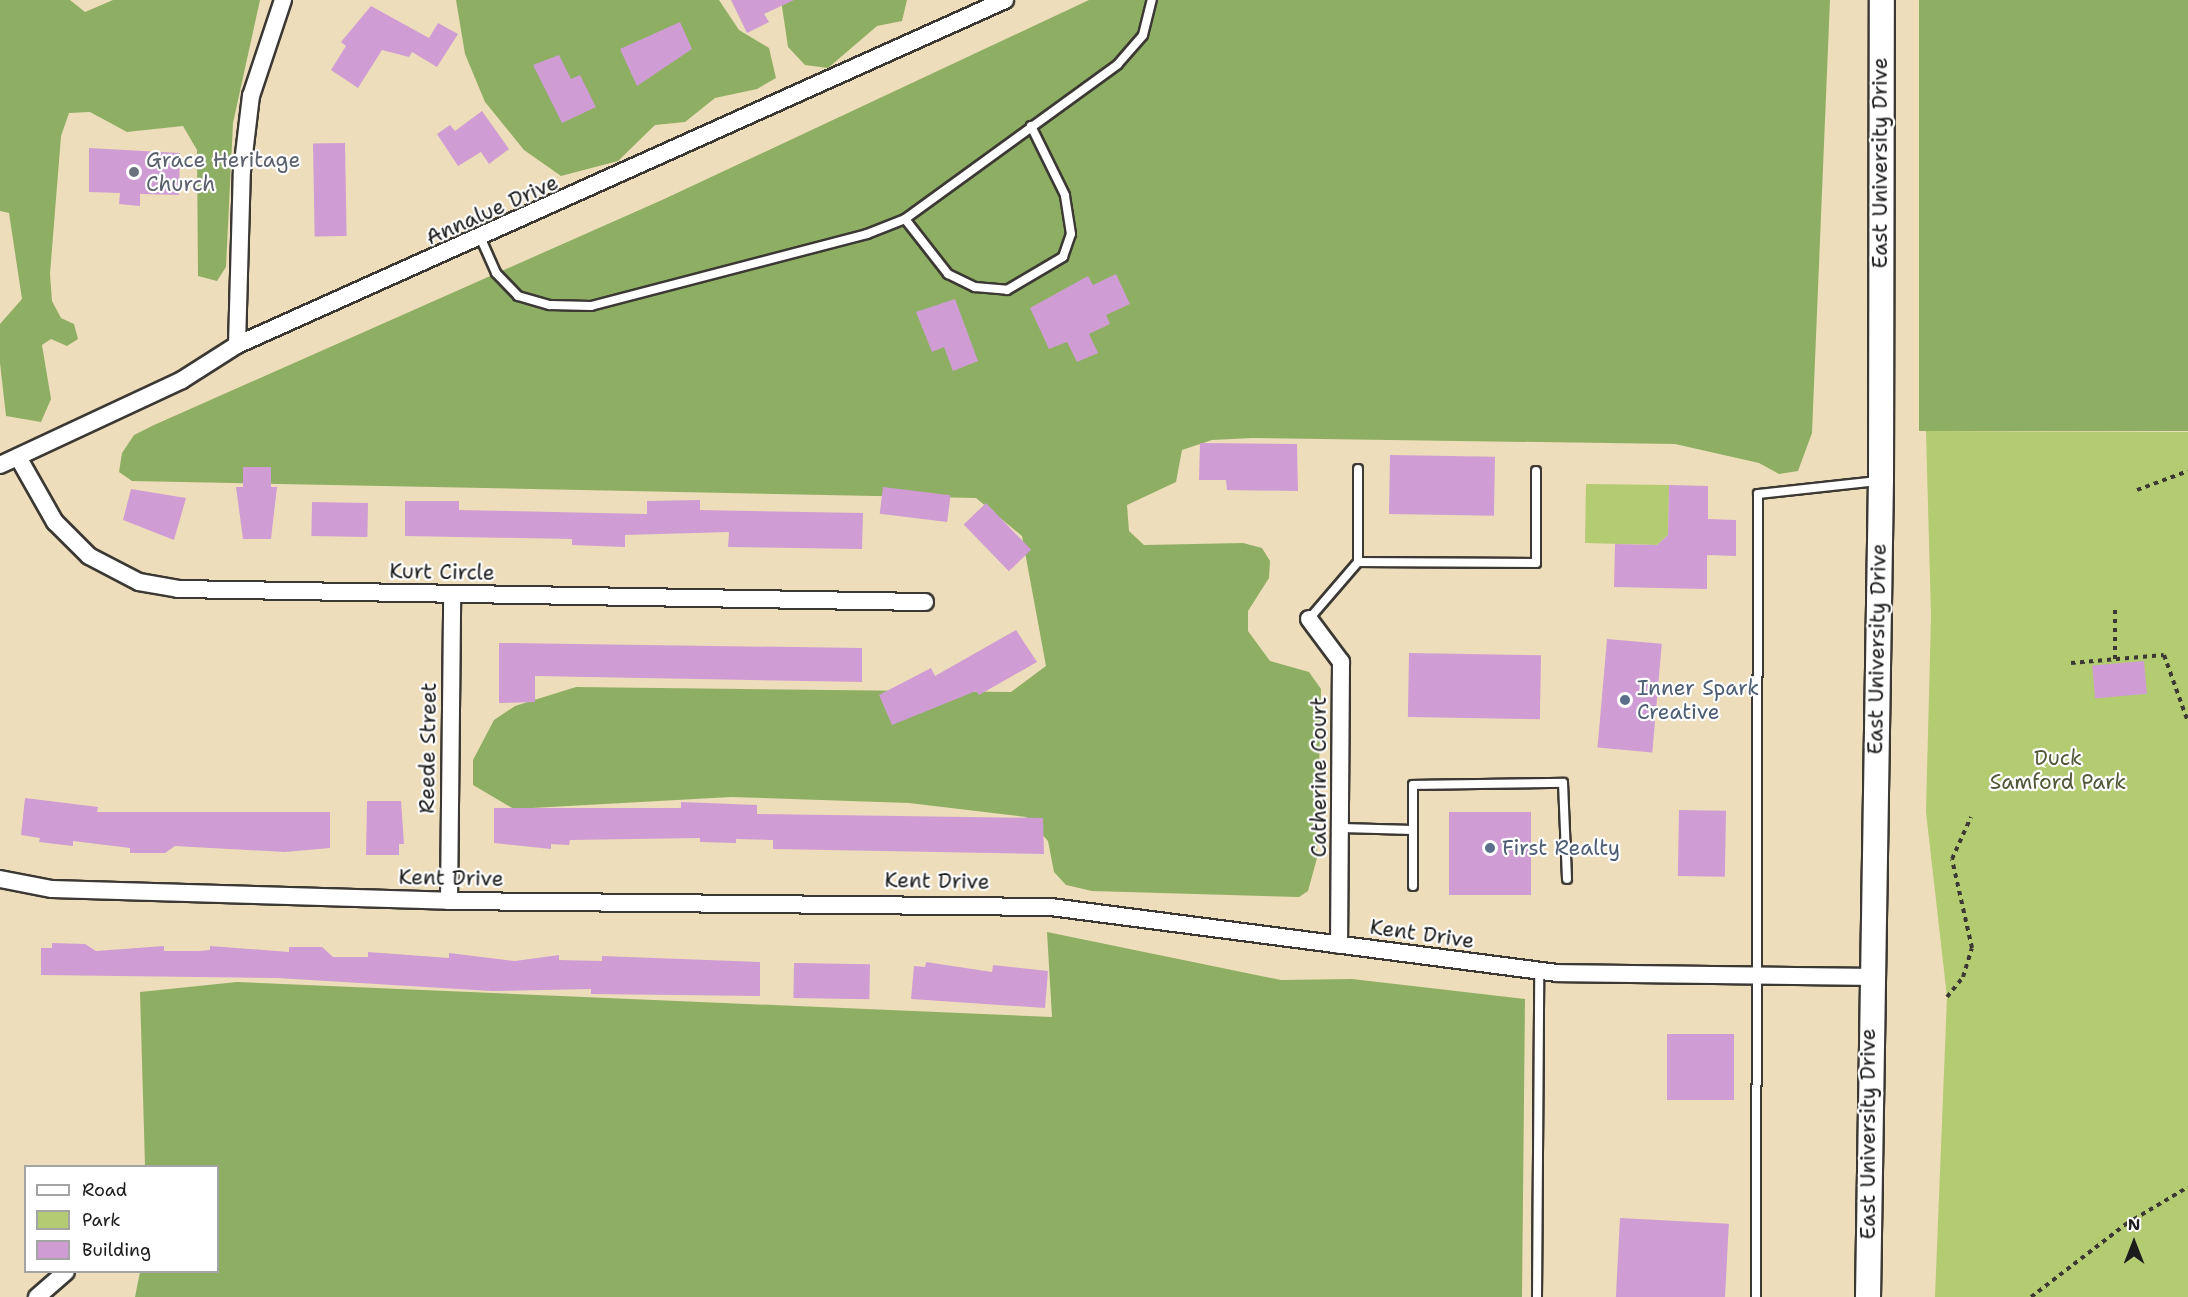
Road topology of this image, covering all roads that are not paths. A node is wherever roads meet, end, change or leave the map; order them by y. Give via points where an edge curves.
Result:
1 (283, 0) edge
2 (1005, 0) edge
3 (1152, 0) edge
4 (1882, 0) edge
5 (1031, 126) junction
6 (904, 219) junction
7 (481, 239) junction
8 (237, 345) junction
9 (18, 457) junction
10 (0, 465) edge
11 (1358, 469) dead end
12 (1536, 471) dead end
13 (1881, 481) junction
14 (1358, 562) junction
15 (452, 596) junction
16 (925, 602) dead end
17 (1309, 619) joint
18 (1342, 828) junction
19 (1413, 830) junction
20 (0, 879) edge
21 (1567, 879) dead end
22 (1413, 886) dead end
23 (449, 901) junction
24 (1339, 945) junction
25 (1539, 971) junction
26 (1760, 975) junction
27 (1869, 977) junction
28 (65, 1273) edge
29 (37, 1297) edge
30 (1538, 1297) edge
31 (1756, 1297) edge
32 (1868, 1297) edge

1 - 8 street via 251,96 242,171
2 - 7 street, Annalue Drive
3 - 5 lane via 1143,35 1118,64
4 - 13 main road, East University Drive
5 - 6 lane
5 - 6 lane via 1065,195 1071,234 1064,257 1007,290 975,287 948,274
6 - 7 lane via 867,234 591,306 550,306 518,296 496,273
7 - 8 street, Annalue Drive
8 - 9 street, Annalue Drive via 182,380
9 - 10 street, Annalue Drive
9 - 15 street, Kurt Circle via 71,540 113,571 139,582 178,588
11 - 14 lane
12 - 14 lane via 1536,563
13 - 26 lane via 1758,494
13 - 27 main road, East University Drive
14 - 17 lane
15 - 16 street, Kurt Circle
15 - 23 street, Reede Street
17 - 18 street, Catherine Court via 1341,662
18 - 19 lane
18 - 24 street, Catherine Court
19 - 21 lane via 1413,785 1563,783
19 - 22 lane
20 - 23 street, Kent Drive via 52,890
23 - 24 street, Kent Drive via 1051,907
24 - 25 street, Kent Drive
25 - 26 street, Kent Drive
25 - 30 lane
26 - 27 street, Kent Drive
26 - 31 lane
27 - 32 main road, East University Drive
28 - 29 street

